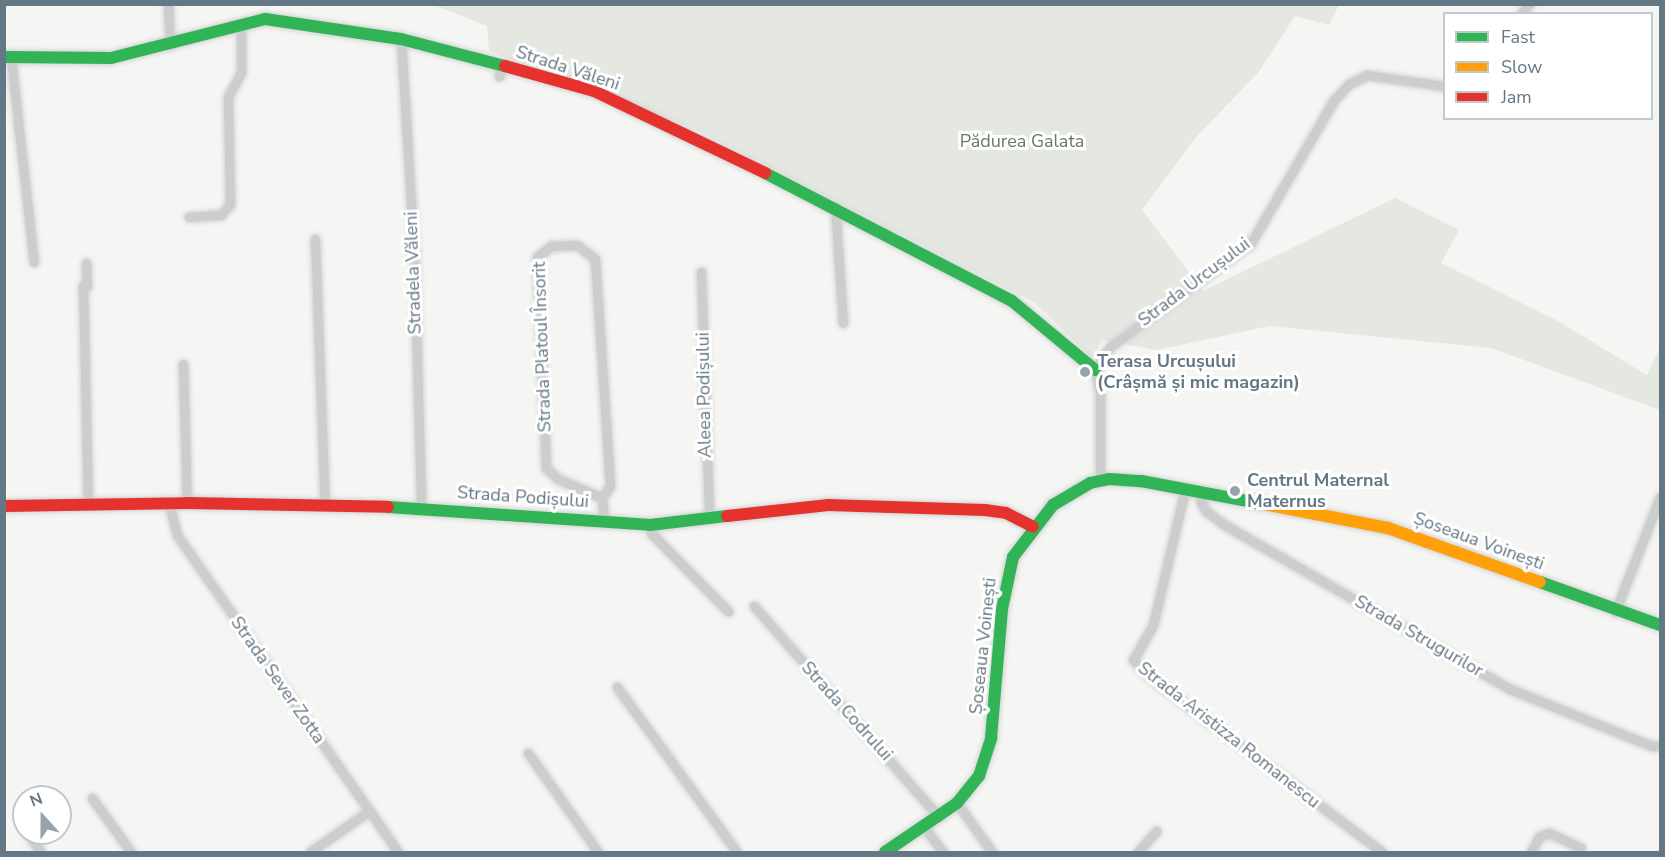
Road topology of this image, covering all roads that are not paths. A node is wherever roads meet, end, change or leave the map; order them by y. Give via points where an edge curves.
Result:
1 (168, 4) edge
2 (241, 24) junction
3 (401, 39) junction
4 (170, 45) junction
5 (8, 57) edge
6 (1443, 86) edge
7 (835, 206) junction
8 (189, 217) dead end
9 (315, 239) dead end
10 (34, 262) dead end
11 (86, 263) dead end
12 (701, 272) dead end
13 (843, 323) dead end
14 (183, 364) dead end
15 (1095, 370) junction
16 (1100, 480) junction
17 (1185, 489) junction
18 (1202, 492) junction
19 (1660, 497) edge
20 (602, 498) junction
21 (88, 503) junction
22 (169, 503) junction
23 (187, 503) junction
24 (4, 506) edge
25 (325, 506) junction
26 (421, 508) junction
27 (709, 519) junction
28 (604, 522) junction
29 (650, 525) junction
30 (1033, 527) junction
31 (754, 606) dead end
32 (728, 611) dead end
33 (1615, 612) junction
34 (1660, 625) edge
35 (617, 687) dead end
36 (1660, 746) edge
37 (528, 753) dead end
38 (92, 798) dead end
39 (957, 803) junction
40 (369, 811) junction
41 (939, 817) junction
42 (924, 827) junction
43 (1156, 831) dead end
44 (1581, 848) dead end
45 (131, 852) edge
46 (310, 852) edge
47 (398, 852) edge
48 (598, 852) edge
49 (736, 852) edge
50 (885, 852) edge
51 (943, 852) edge
52 (992, 852) edge
53 (1138, 852) edge
54 (1382, 852) edge
55 (1531, 852) edge

1 - 4 street
2 - 3 street, Strada Văleni via 266,19 299,21
2 - 4 street, Strada Văleni
2 - 8 street via 241,73 228,97 230,204 221,215
3 - 7 street, Strada Văleni via 501,71 594,91
3 - 26 street, Stradela Văleni via 414,250
4 - 5 street, Strada Văleni via 111,58
5 - 10 street
6 - 15 street, Strada Urcușului via 1367,75 1349,84 1334,100 1251,243 1110,346
7 - 13 street
7 - 15 street, Strada Văleni via 1012,301
9 - 25 street
11 - 21 street via 87,286 83,286
12 - 27 street, Aleea Podișului
14 - 23 street
15 - 16 street via 1100,393
16 - 17 street, Șoseaua Voinești
16 - 30 street, Șoseaua Voinești via 1065,495
17 - 18 street, Șoseaua Voinești
17 - 54 street, Strada Aristizza Romanescu via 1153,626 1133,660 1155,681
18 - 33 street, Șoseaua Voinești via 1340,517 1418,536
18 - 36 street, Strada Strugurilor via 1201,502 1206,511 1223,524 1510,689
19 - 33 street
20 - 20 street, Strada Platoul Însorit via 610,486 596,259 577,245 551,246 537,257 546,468 558,479
20 - 28 street
21 - 22 street, Strada Podișului
21 - 24 street, Strada Podișului
22 - 23 street, Strada Podișului
22 - 40 street, Strada Sever Zotta via 177,535
23 - 25 street, Strada Podișului
25 - 26 street, Strada Podișului
26 - 28 street, Strada Podișului
27 - 29 street, Strada Podișului
27 - 30 street, Strada Podișului via 828,505 985,510 1006,513
28 - 29 street, Strada Podișului
29 - 32 street via 651,533
30 - 39 street, Șoseaua Voinești via 1013,557 1004,590 987,759
31 - 41 street, Strada Codrului
33 - 34 street, Șoseaua Voinești
35 - 49 street
37 - 48 street
38 - 45 street
39 - 41 street, Șoseaua Voinești
39 - 52 street
40 - 46 street
40 - 47 street, Strada Sever Zotta
41 - 42 street, Șoseaua Voinești
42 - 50 street, Șoseaua Voinești
42 - 51 street
43 - 53 street
44 - 55 street via 1549,833 1539,837

